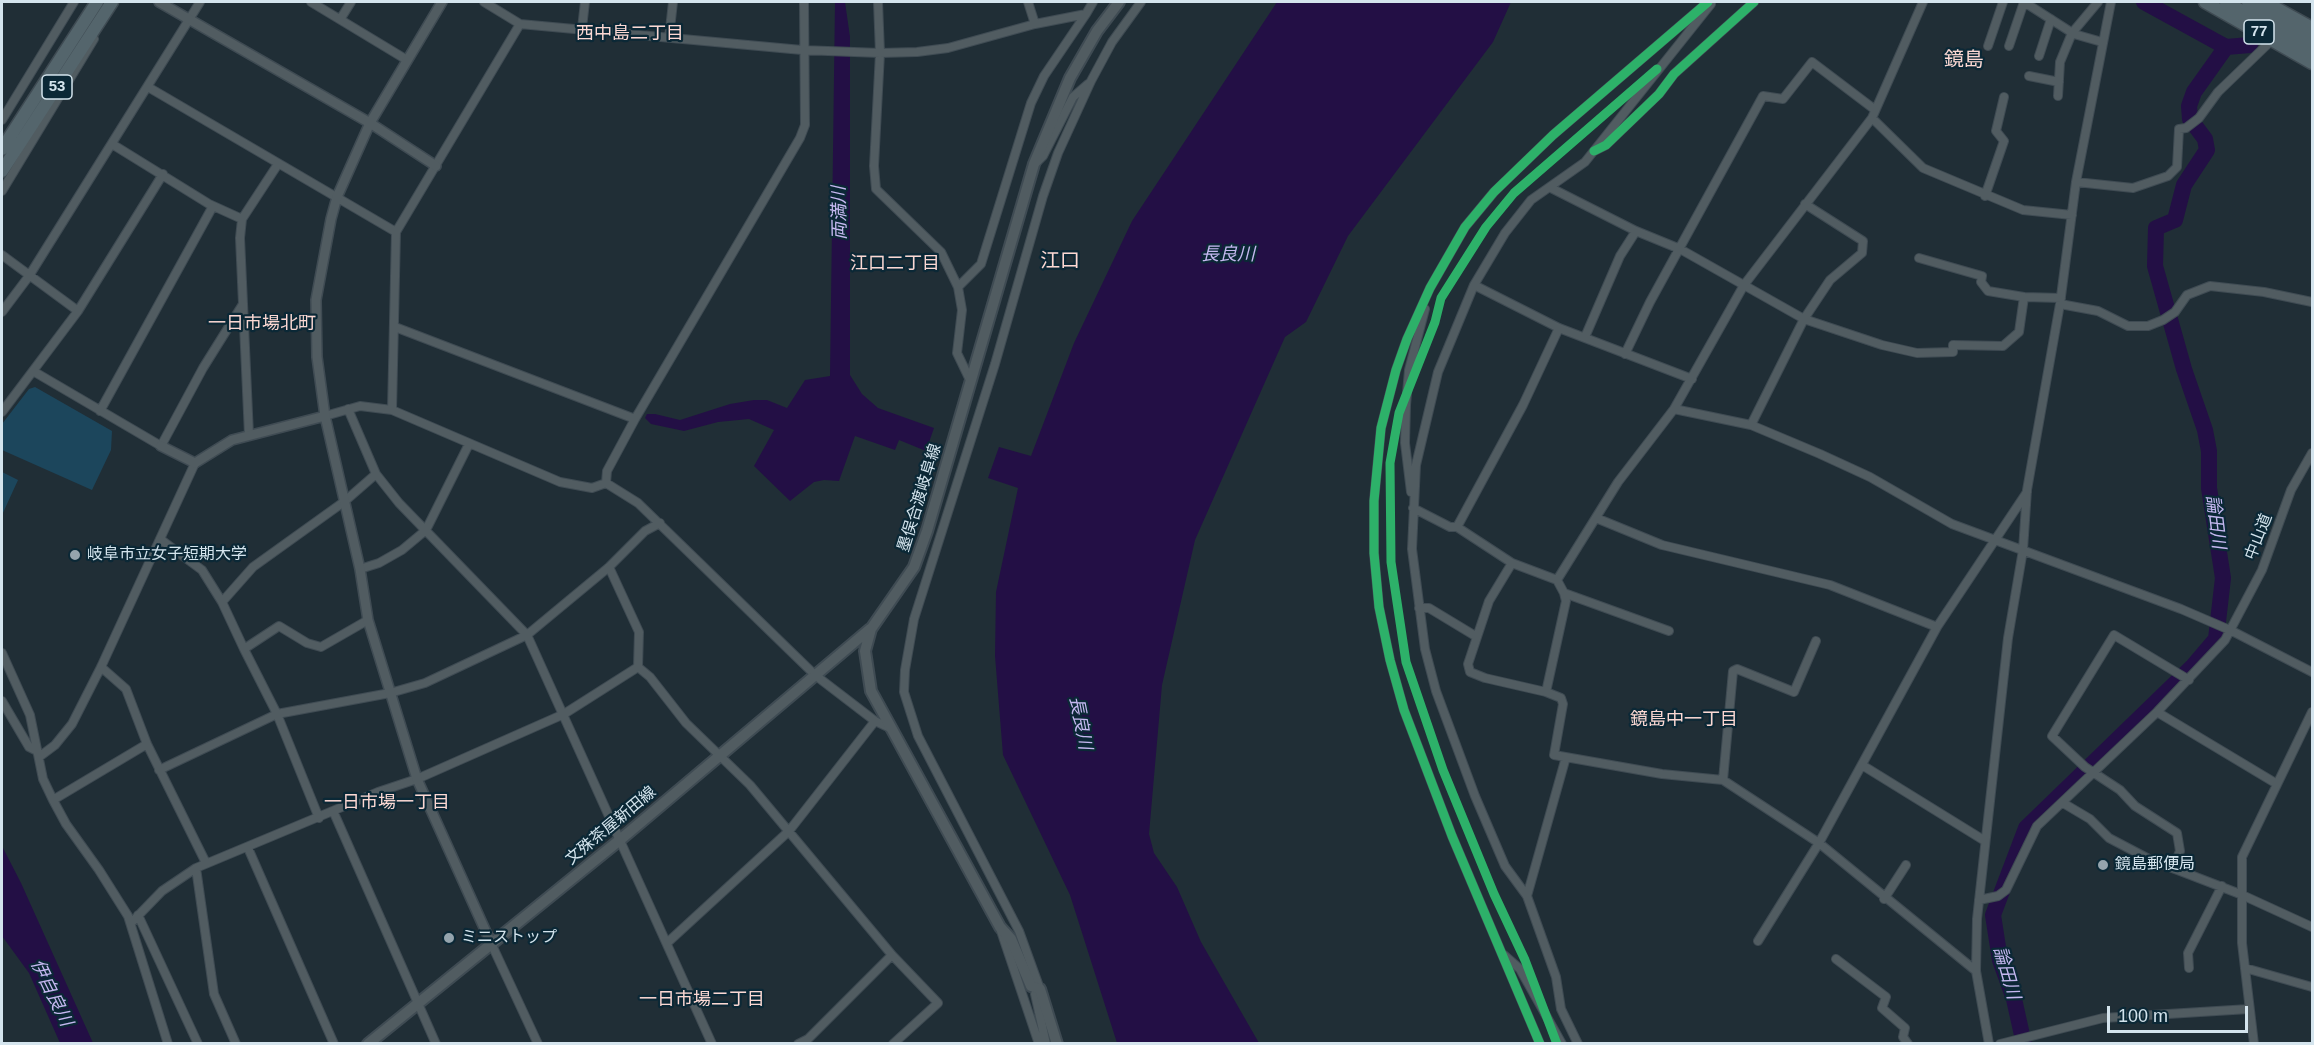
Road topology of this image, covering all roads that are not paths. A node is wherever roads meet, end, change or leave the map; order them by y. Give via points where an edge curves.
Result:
1 (74, 2) edge
2 (97, 2) edge
3 (114, 2) edge
4 (159, 2) edge
5 (200, 2) edge
6 (311, 2) edge
7 (351, 2) edge
8 (442, 2) edge
9 (484, 2) edge
10 (585, 2) edge
11 (674, 2) edge
12 (804, 2) edge
13 (878, 2) edge
14 (1028, 2) edge
15 (1093, 2) edge
16 (1119, 2) edge
17 (1141, 2) edge
18 (1711, 2) edge
19 (1754, 2) edge
20 (1923, 2) edge
21 (2003, 2) edge
22 (2024, 2) edge
23 (2098, 2) edge
24 (2111, 2) edge
25 (2205, 2) edge
26 (2226, 2) edge
27 (2248, 2) edge
28 (2265, 2) edge
29 (1086, 14) junction
30 (341, 18) junction
31 (190, 19) junction
32 (2051, 19) junction
33 (520, 24) junction
34 (1035, 24) junction
35 (582, 28) junction
36 (2313, 28) edge
37 (2072, 33) junction
38 (669, 38) junction
39 (2313, 38) edge
40 (2272, 40) junction
41 (2102, 42) junction
42 (1988, 46) dead end
43 (2009, 46) dead end
44 (805, 51) junction
45 (2313, 51) edge
46 (877, 53) junction
47 (2039, 56) dead end
48 (407, 60) junction
49 (2313, 63) edge
50 (2029, 76) dead end
51 (1091, 81) junction
52 (2059, 82) junction
53 (148, 87) junction
54 (2058, 96) dead end
55 (2004, 97) dead end
56 (1874, 109) junction
57 (1872, 118) junction
58 (2, 120) edge
59 (370, 123) junction
60 (112, 144) junction
61 (2, 149) edge
62 (1594, 151) junction
63 (278, 164) junction
64 (1034, 164) junction
65 (436, 166) junction
66 (2, 171) edge
67 (163, 174) junction
68 (2076, 182) junction
69 (1551, 188) junction
70 (2, 191) edge
71 (1985, 196) junction
72 (338, 197) junction
73 (1805, 204) junction
74 (213, 206) junction
75 (2072, 215) junction
76 (242, 219) junction
77 (1636, 231) junction
78 (396, 232) junction
79 (1680, 249) junction
80 (2, 255) edge
81 (1919, 258) dead end
82 (29, 276) junction
83 (1474, 285) junction
84 (1744, 285) junction
85 (958, 287) junction
86 (1430, 288) junction
87 (2024, 297) junction
88 (2060, 301) junction
89 (2313, 302) edge
90 (243, 307) junction
91 (78, 310) junction
92 (2, 312) edge
93 (1804, 319) junction
94 (395, 327) junction
95 (1560, 328) junction
96 (1585, 338) junction
97 (1625, 354) junction
98 (33, 371) junction
99 (1692, 379) junction
100 (970, 380) junction
101 (348, 409) junction
102 (1674, 409) junction
103 (392, 410) junction
104 (100, 411) junction
105 (2, 412) edge
106 (325, 416) junction
107 (635, 419) junction
108 (1750, 425) junction
109 (249, 435) junction
110 (469, 444) junction
111 (161, 446) junction
112 (2313, 453) edge
113 (195, 464) junction
114 (376, 474) junction
115 (606, 483) junction
116 (2027, 490) junction
117 (345, 501) junction
118 (1413, 503) junction
119 (1596, 518) junction
120 (660, 523) junction
121 (1457, 527) junction
122 (426, 530) junction
123 (160, 538) junction
124 (1996, 540) junction
125 (2023, 550) junction
126 (1512, 563) junction
127 (609, 567) junction
128 (360, 569) junction
129 (1557, 580) junction
130 (1564, 593) junction
131 (222, 602) junction
132 (1419, 608) junction
133 (368, 620) junction
134 (1937, 627) junction
135 (871, 629) junction
136 (1670, 631) dead end
137 (2232, 631) junction
138 (527, 635) junction
139 (1477, 637) junction
140 (1816, 641) dead end
141 (244, 650) junction
142 (2, 653) edge
143 (101, 667) junction
144 (638, 668) junction
145 (2313, 672) edge
146 (815, 675) junction
147 (2184, 677) junction
148 (1546, 692) junction
149 (390, 693) junction
150 (2, 701) edge
151 (2157, 712) junction
152 (2313, 712) edge
153 (277, 714) junction
154 (564, 714) junction
155 (874, 721) junction
156 (892, 729) junction
157 (147, 744) junction
158 (38, 754) junction
159 (718, 755) junction
160 (1566, 757) junction
161 (1862, 765) junction
162 (159, 770) junction
163 (2090, 770) junction
164 (417, 779) junction
165 (1723, 780) junction
166 (2277, 784) junction
167 (53, 800) junction
168 (2063, 803) junction
169 (334, 813) junction
170 (319, 818) junction
171 (789, 831) junction
172 (621, 838) junction
173 (1985, 841) junction
174 (1819, 843) junction
175 (248, 848) junction
176 (206, 863) junction
177 (1906, 865) dead end
178 (196, 868) junction
179 (2173, 868) junction
180 (2222, 886) junction
181 (2240, 894) junction
182 (1527, 896) junction
183 (1884, 899) junction
184 (1979, 900) junction
185 (138, 915) junction
186 (131, 923) junction
187 (1000, 927) junction
188 (2313, 927) edge
189 (1758, 941) dead end
190 (667, 943) junction
191 (491, 944) junction
192 (1502, 953) junction
193 (892, 955) junction
194 (1836, 959) dead end
195 (2189, 968) dead end
196 (2245, 968) junction
197 (1976, 971) junction
198 (2313, 987) edge
199 (1040, 990) junction
200 (418, 1002) junction
201 (2249, 1009) junction
202 (168, 1044) edge
203 (198, 1044) edge
204 (236, 1044) edge
205 (334, 1044) edge
206 (368, 1044) edge
207 (436, 1044) edge
208 (538, 1044) edge
209 (712, 1044) edge
210 (798, 1044) edge
211 (893, 1044) edge
212 (1039, 1044) edge
213 (1046, 1044) edge
214 (1057, 1044) edge
215 (1540, 1044) edge
216 (1562, 1044) edge
217 (1578, 1044) edge
218 (1908, 1044) edge
219 (1989, 1044) edge
220 (2000, 1044) edge
221 (2254, 1044) edge

1 - 58 street
2 - 61 main road, 53
3 - 66 main road, 53
3 - 70 street
4 - 31 street
5 - 31 street
6 - 30 street
7 - 30 street
8 - 48 street
9 - 33 street
10 - 35 street
11 - 38 street
12 - 44 street
13 - 46 street
14 - 34 street
15 - 29 street
16 - 64 main road, 墨俣合渡岐阜線 via 1070,78
17 - 51 street via 1112,42
18 - 62 street
18 - 86 street via 1576,114 1494,192 1465,227
19 - 62 street via 1674,74 1659,94 1606,145
20 - 56 street
21 - 42 street
22 - 32 street
22 - 43 street
23 - 37 street
24 - 41 street
25 - 40 main road, 77
26 - 45 main road, 77
27 - 39 main road, 77
28 - 36 main road, 77
29 - 34 street
29 - 85 street via 1044,76 1031,103 981,264
30 - 48 street
31 - 53 street
31 - 59 street
32 - 37 street
32 - 47 street
33 - 35 street
33 - 65 street
34 - 46 street via 948,48
35 - 38 street
37 - 41 street
37 - 52 street via 2060,62
38 - 44 street
40 - 49 main road, 77
40 - 68 street via 2218,92 2199,118 2179,129 2177,167 2168,176 2133,188
41 - 68 street
44 - 46 street
44 - 107 street via 805,125 800,138
46 - 85 street via 876,189 941,252
48 - 59 street
50 - 52 street
51 - 64 street via 1073,97 1043,156
51 - 199 street via 1042,196 992,375 914,619 905,670 904,692 918,736 1019,931
52 - 54 street
53 - 60 street
53 - 63 street
55 - 71 street via 1996,130 2004,141
56 - 57 street
56 - 79 street via 1812,62 1783,99 1763,96
57 - 71 street via 1923,168
57 - 73 street
59 - 65 street
59 - 72 street
60 - 67 street
60 - 82 street
62 - 69 street
63 - 72 street
63 - 76 street
64 - 100 main road, 墨俣合渡岐阜線
65 - 78 street
67 - 74 street
67 - 91 street
68 - 75 street
69 - 77 street
69 - 83 street via 1532,200 1505,233
71 - 75 street via 2023,210
72 - 78 street
72 - 106 street via 330,219 316,300 316,357
73 - 84 street
73 - 93 street via 1863,241 1862,253 1830,280
74 - 76 street
74 - 104 street
75 - 88 street
76 - 90 street
77 - 79 street
77 - 96 street via 1620,256
78 - 94 street
79 - 84 street
79 - 97 street
80 - 82 street
81 - 87 street via 1982,276 1981,282 1988,291
82 - 91 street
82 - 92 street
83 - 95 street
83 - 118 street via 1438,372 1416,465
84 - 93 street
84 - 99 street
85 - 100 street via 962,310 957,353
86 - 118 street via 1409,370 1406,405 1408,482
86 - 192 street via 1396,370 1381,428 1374,501 1379,607 1404,710
87 - 88 street
87 - 93 street via 2020,330 2012,340 2003,346 1953,345 1953,352 1917,353
88 - 89 street via 2098,311 2128,326 2148,326 2163,320 2175,312 2187,295 2210,286
88 - 116 street
90 - 109 street
90 - 111 street via 202,368
91 - 98 street
93 - 108 street
94 - 103 street
94 - 107 street
95 - 96 street
95 - 121 street
96 - 97 street
97 - 99 street
98 - 104 street
98 - 105 street
99 - 102 street
100 - 135 main road, 墨俣合渡岐阜線 via 914,567
101 - 103 street via 371,406
101 - 106 street
101 - 114 street
102 - 108 street
102 - 119 street via 1618,482
103 - 110 street
104 - 111 street
106 - 109 street
106 - 117 street
107 - 115 street via 607,471
108 - 124 street via 1870,477 1952,524
109 - 113 street via 219,447
110 - 115 street via 560,482 591,488
110 - 122 street
111 - 113 street
112 - 137 street, 中山道 via 2292,490 2262,570
113 - 123 street
114 - 117 street
114 - 122 street
115 - 120 street
116 - 124 street
116 - 125 street
117 - 128 street
117 - 131 street via 253,567
118 - 121 street via 1449,527
118 - 132 street via 1412,549
119 - 129 street
119 - 134 street via 1662,545 1830,585
120 - 127 street via 645,531
120 - 146 street
121 - 126 street
122 - 128 street via 402,550
122 - 138 street
123 - 131 street via 202,570
123 - 143 street
124 - 125 street
124 - 134 street
125 - 137 street
125 - 173 street via 2008,638
126 - 129 street
126 - 139 street via 1489,601
127 - 138 street
127 - 144 street via 639,632
128 - 133 street
129 - 130 street
130 - 136 street
130 - 148 street via 1566,601
131 - 141 street
132 - 139 street via 1429,608
132 - 182 street via 1436,691 1475,796 1505,866
133 - 141 street via 321,647 279,626
133 - 149 street
134 - 161 street
135 - 146 main road, 文殊茶屋新田線
135 - 156 main road, 墨俣合渡岐阜線 via 865,651 867,673 872,692
137 - 145 street
137 - 147 street, 中山道
138 - 149 street via 426,683
138 - 154 street
139 - 148 street via 1468,664 1470,672
140 - 165 street via 1794,692 1737,669 1733,671
141 - 153 street
142 - 158 street via 30,715
143 - 157 street via 126,689
143 - 158 street via 72,724 55,746
144 - 154 street
144 - 159 street
146 - 155 street
146 - 159 main road, 文殊茶屋新田線
147 - 151 street, 中山道
147 - 163 street via 2114,635 2052,736
148 - 160 street via 1561,698 1563,704 1554,755
149 - 153 street
149 - 164 street
150 - 158 street via 29,747
151 - 163 street, 中山道
151 - 166 street
152 - 166 street
153 - 162 street
153 - 170 street
154 - 164 street
154 - 172 street
155 - 156 street
155 - 171 street
156 - 187 main road, 墨俣合渡岐阜線
157 - 162 street
157 - 167 street
158 - 167 street
159 - 171 street
159 - 172 main road, 文殊茶屋新田線
160 - 165 street
160 - 182 street
161 - 173 street
161 - 174 street
162 - 176 street
163 - 168 street, 中山道
163 - 179 street via 2176,832 2180,851
164 - 169 street
164 - 191 street
165 - 174 street
166 - 181 street via 2242,858
167 - 186 street
168 - 179 street via 2090,819 2109,838
168 - 184 street, 中山道 via 2037,826 2006,891
169 - 170 street
169 - 200 street
170 - 175 street
171 - 190 street
171 - 193 street
172 - 190 street
172 - 191 main road, 文殊茶屋新田線
173 - 184 street
174 - 183 street
174 - 189 street
175 - 176 street
175 - 205 street
176 - 178 street
177 - 183 street
178 - 185 street via 162,891
178 - 204 street via 214,994
179 - 180 street
180 - 181 street
180 - 195 street via 2188,953
181 - 188 street
181 - 196 street
182 - 217 street via 1556,977 1561,1009
183 - 197 street
184 - 197 street
185 - 186 street
185 - 203 street
186 - 202 street
187 - 199 main road, 墨俣合渡岐阜線 via 1011,939 1031,987
187 - 212 street
190 - 209 street
191 - 200 main road, 文殊茶屋新田線
191 - 208 street
192 - 215 street
192 - 216 street via 1520,969
193 - 210 street via 808,1039
193 - 211 street via 938,1003
194 - 218 street via 1887,997 1882,1008 1905,1028
196 - 198 street
196 - 201 street
197 - 219 street
199 - 213 street via 1035,994
199 - 214 main road, 墨俣合渡岐阜線
200 - 206 main road, 文殊茶屋新田線
200 - 207 street
201 - 220 street via 2103,1018
201 - 221 street

